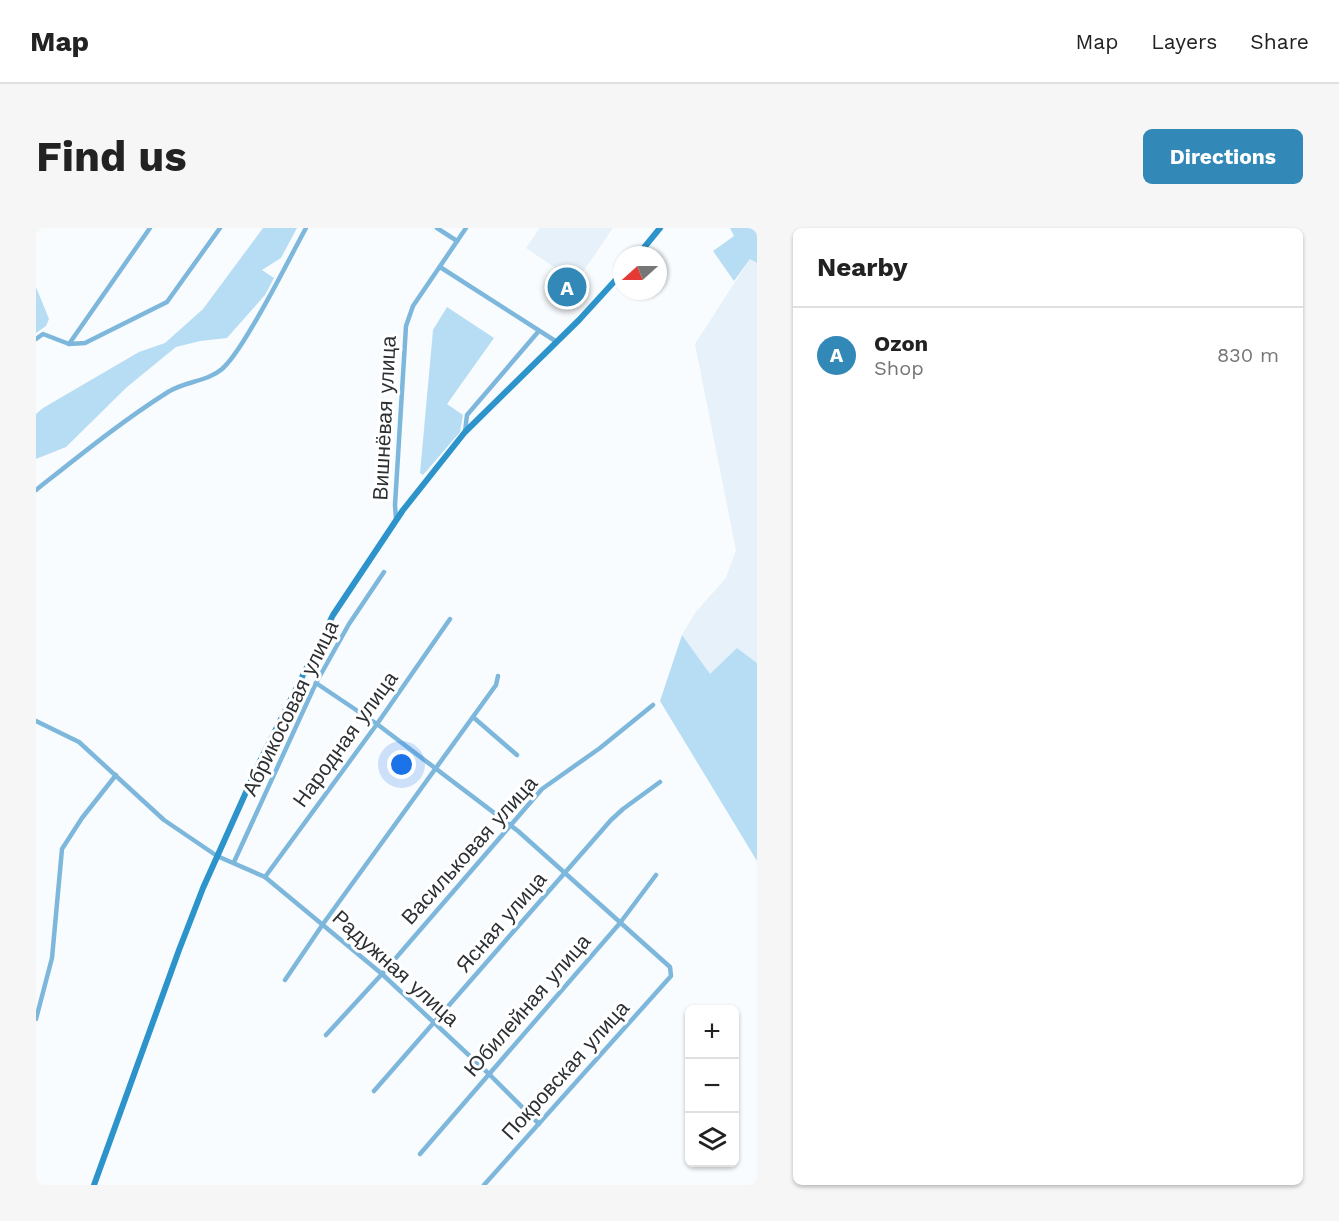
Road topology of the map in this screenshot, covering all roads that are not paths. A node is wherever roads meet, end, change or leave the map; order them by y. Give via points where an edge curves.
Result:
1 (150, 228) edge
2 (220, 228) edge
3 (306, 228) edge
4 (438, 228) edge
5 (466, 228) edge
6 (660, 228) edge
7 (457, 242) junction
8 (645, 246) edge
9 (440, 267) junction
10 (613, 283) edge
11 (538, 332) junction
12 (36, 339) edge
13 (557, 342) junction
14 (69, 344) junction
15 (465, 432) junction
16 (36, 490) edge
17 (396, 519) junction
18 (384, 572) dead end
19 (450, 619) dead end
20 (498, 676) dead end
21 (316, 683) junction
22 (654, 705) dead end
23 (473, 717) junction
24 (36, 721) edge
25 (377, 724) junction
26 (517, 755) dead end
27 (436, 768) junction
28 (116, 775) junction
29 (660, 782) dead end
30 (510, 825) junction
31 (217, 856) junction
32 (234, 862) junction
33 (565, 873) junction
34 (656, 875) dead end
35 (265, 877) junction
36 (620, 922) junction
37 (323, 924) junction
38 (381, 974) junction
39 (285, 980) dead end
40 (36, 1019) edge
41 (433, 1024) junction
42 (326, 1035) dead end
43 (489, 1074) junction
44 (374, 1091) dead end
45 (539, 1124) junction
46 (420, 1154) dead end
47 (94, 1185) edge
48 (484, 1185) edge

1 - 14 street
2 - 14 street via 167,302 85,343
3 - 16 street via 259,316 221,369 211,377 168,392
4 - 7 street
5 - 7 street, Вишнёвая улица
6 - 8 street
7 - 9 street, Вишнёвая улица
9 - 11 street
9 - 17 street, Вишнёвая улица via 413,306 406,326
10 - 13 street
11 - 13 street
11 - 15 street via 467,415
12 - 14 street via 43,334
13 - 15 street
15 - 17 street
17 - 31 street via 333,615
18 - 21 street, Абрикосовая улица
19 - 25 street, Народная улица
20 - 23 street
21 - 25 street
21 - 32 street, Абрикосовая улица
22 - 30 street, Васильковая улица via 542,789
23 - 26 street
23 - 27 street
24 - 28 street, Радужная улица via 79,742
25 - 27 street
25 - 35 street, Народная улица
27 - 30 street
27 - 37 street
28 - 31 street, Радужная улица via 164,820
28 - 40 street via 62,849 51,958
29 - 33 street, Ясная улица via 622,809
30 - 33 street
30 - 38 street, Васильковая улица
31 - 32 street, Радужная улица
31 - 47 street
32 - 35 street, Радужная улица
33 - 36 street
33 - 41 street, Ясная улица
34 - 36 street, Юбилейная улица
35 - 37 street, Радужная улица
36 - 43 street, Юбилейная улица
36 - 45 street, Покровская улица via 670,967 671,976
37 - 38 street, Радужная улица
37 - 39 street
38 - 41 street, Радужная улица
38 - 42 street, Васильковая улица
41 - 43 street, Радужная улица
41 - 44 street, Ясная улица
43 - 45 street, Радужная улица
43 - 46 street, Юбилейная улица
45 - 48 street, Покровская улица

